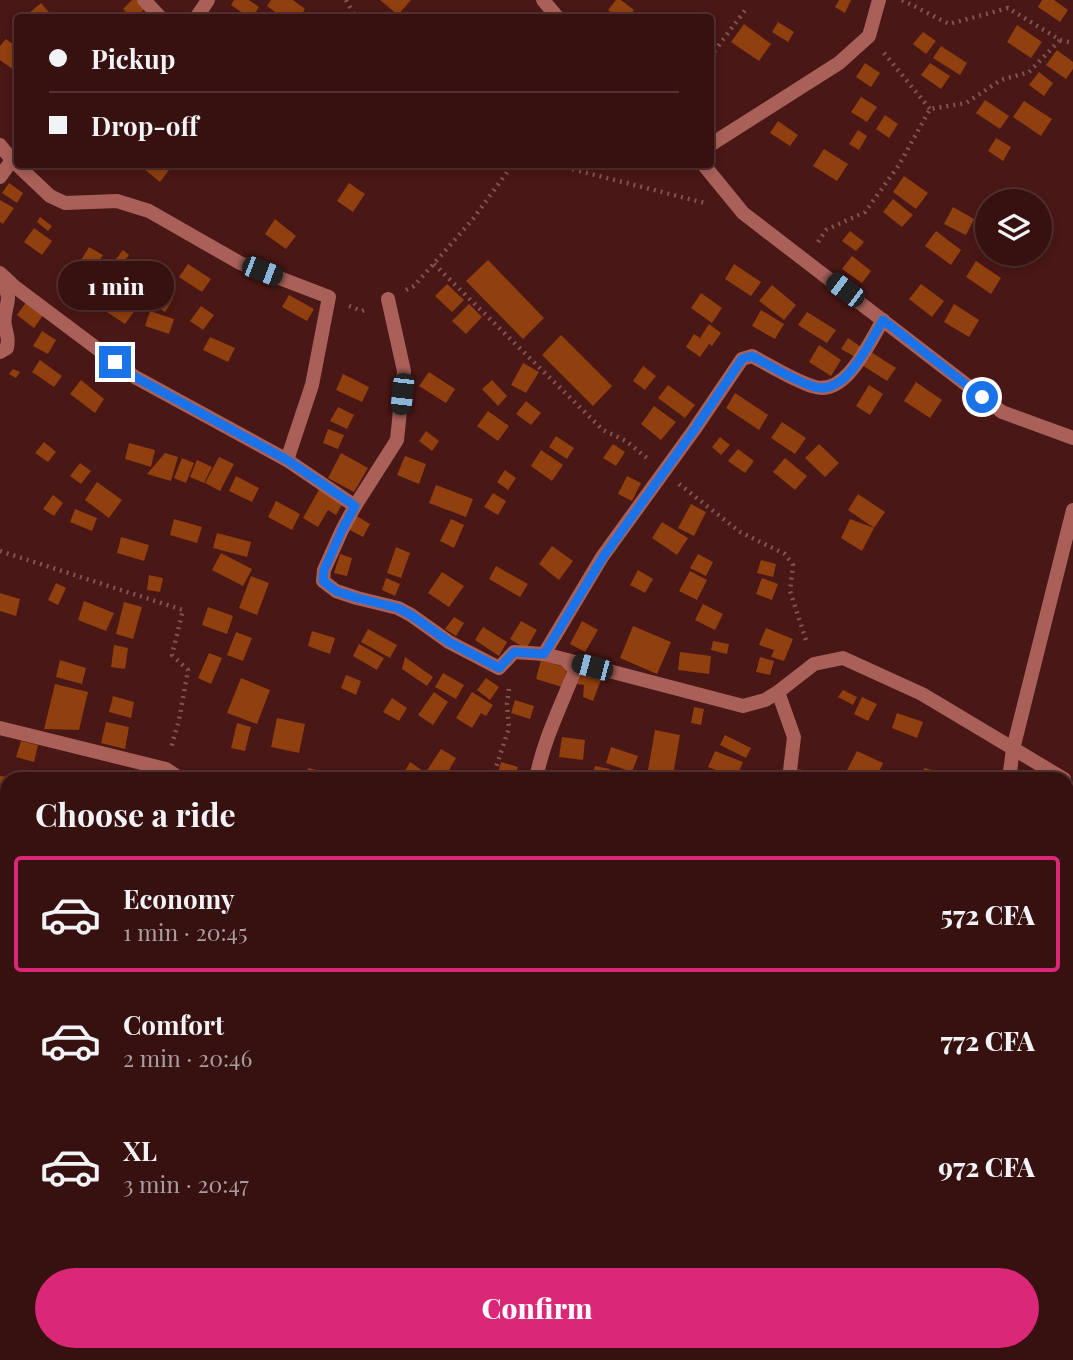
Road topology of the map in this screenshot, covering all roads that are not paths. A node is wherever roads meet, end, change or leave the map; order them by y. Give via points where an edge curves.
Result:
1 (144, 0) edge
2 (542, 0) edge
3 (878, 0) edge
4 (157, 14) edge
5 (554, 14) edge
6 (714, 142) edge
7 (0, 145) edge
8 (12, 160) joint
9 (20, 168) edge
10 (706, 168) edge
11 (0, 177) edge
12 (2, 275) edge
13 (388, 299) road end
14 (883, 320) junction
15 (0, 352) edge
16 (1073, 438) edge
17 (287, 460) junction
18 (355, 506) junction
19 (1073, 510) edge
20 (544, 654) junction
21 (566, 660) junction
22 (778, 692) junction
23 (0, 728) edge
24 (1013, 749) junction
25 (170, 772) edge
26 (537, 772) edge
27 (790, 772) edge
28 (1010, 772) edge
29 (1052, 772) edge

1 - 4 street
2 - 5 street
3 - 6 street via 869,36 839,63
7 - 8 street
8 - 11 street
9 - 17 street via 50,196 65,203 117,201 149,211 240,263 329,298 312,385
10 - 14 street via 743,213
12 - 15 street via 9,337 7,348
12 - 17 street via 135,377
13 - 18 street via 404,371 397,440
14 - 16 street via 1002,412
14 - 20 street via 849,374 831,387 814,388 752,356 742,359 603,557
17 - 18 street
18 - 20 street via 323,581 336,591 398,608 499,668 514,652
19 - 24 street
20 - 21 street
21 - 22 street via 743,706
21 - 26 street via 575,670
22 - 24 street via 814,664 843,658 922,694
22 - 27 street via 794,737
23 - 25 street
24 - 28 street
24 - 29 street

